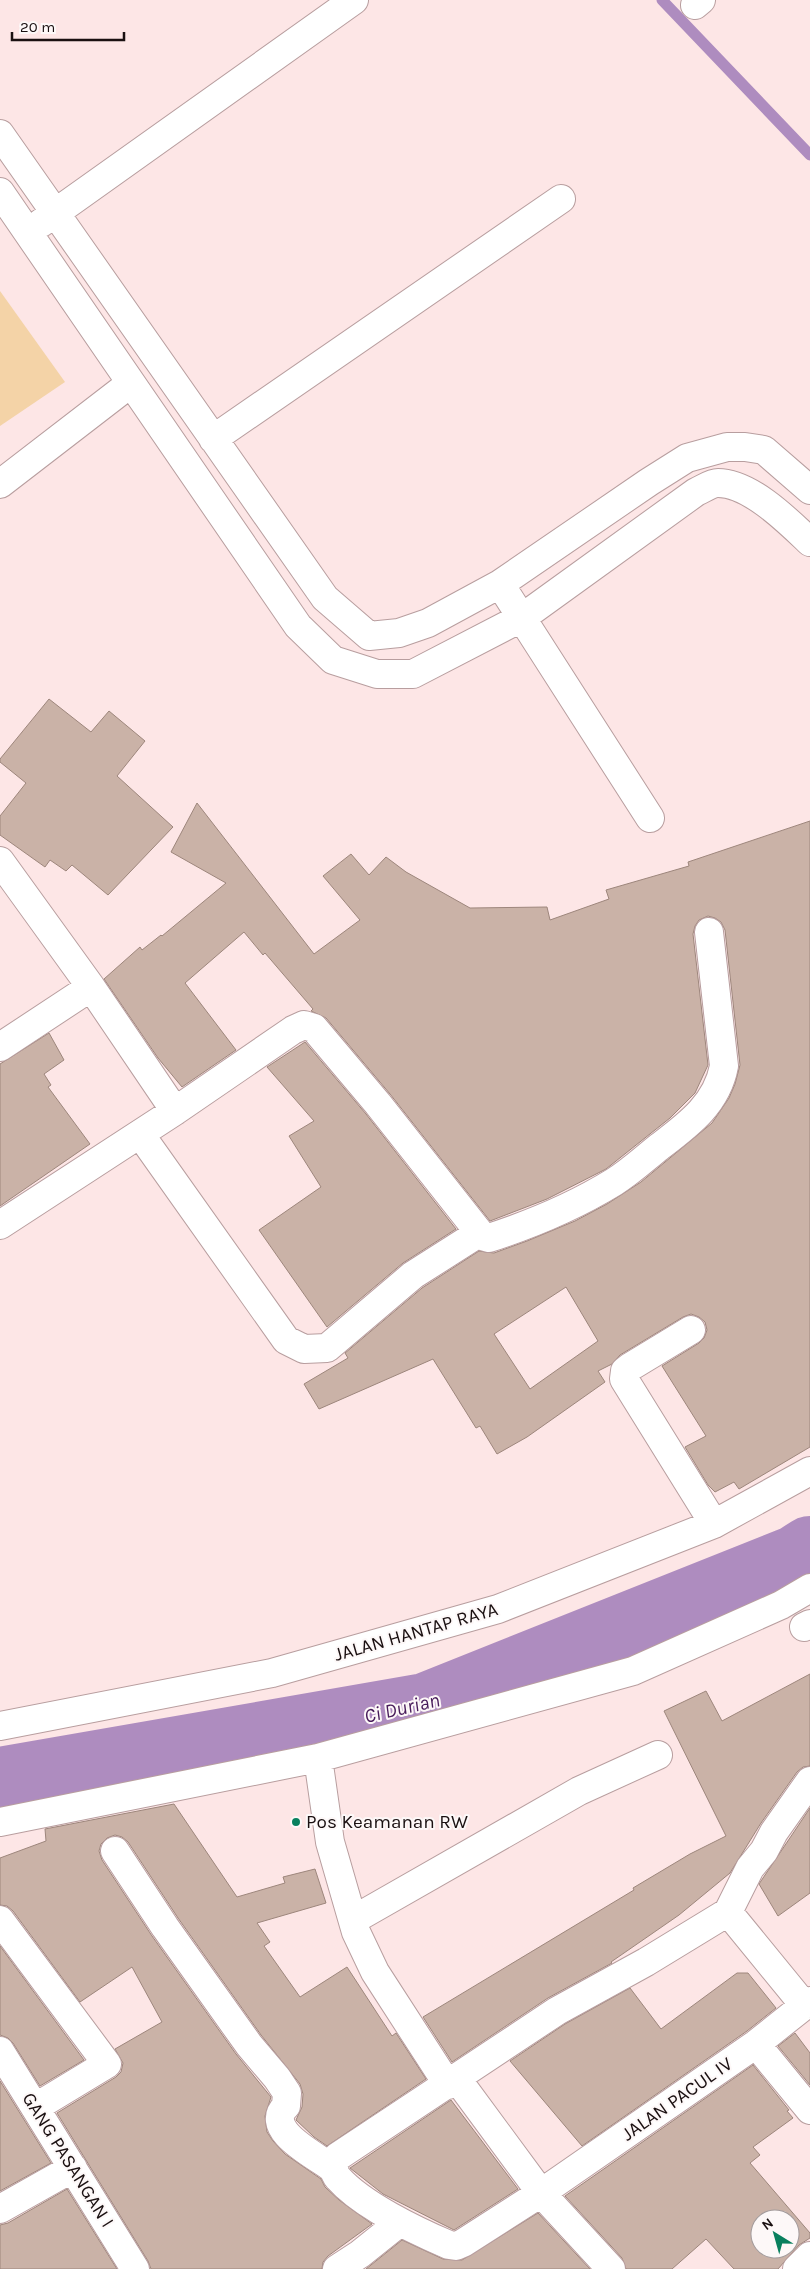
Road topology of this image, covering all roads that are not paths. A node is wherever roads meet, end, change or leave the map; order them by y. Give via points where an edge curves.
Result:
1 (354, 0) edge
2 (0, 134) edge
3 (0, 192) edge
4 (561, 199) dead end
5 (55, 213) junction
6 (28, 232) junction
7 (132, 383) junction
8 (213, 439) junction
9 (0, 484) edge
10 (810, 490) edge
11 (810, 542) edge
12 (500, 584) junction
13 (522, 617) junction
14 (650, 818) dead end
15 (0, 861) edge
16 (709, 932) dead end
17 (92, 987) junction
18 (0, 1047) edge
19 (175, 1111) junction
20 (140, 1134) junction
21 (0, 1225) edge
22 (479, 1233) junction
23 (691, 1330) dead end
24 (810, 1471) edge
25 (714, 1524) junction
26 (810, 1588) edge
27 (0, 1726) edge
28 (658, 1755) dead end
29 (318, 1758) junction
30 (810, 1781) edge
31 (0, 1822) edge
32 (115, 1851) dead end
33 (728, 1912) junction
34 (353, 1920) junction
35 (1, 1926) edge
36 (807, 2003) edge
37 (756, 2044) junction
38 (0, 2051) edge
39 (453, 2082) junction
40 (36, 2107) junction
41 (810, 2110) edge
42 (73, 2168) junction
43 (333, 2169) junction
44 (541, 2193) junction
45 (0, 2209) edge
46 (400, 2222) junction
47 (810, 2256) edge
48 (135, 2269) edge
49 (337, 2269) edge
50 (611, 2269) edge
51 (797, 2269) edge

1 - 5 street
2 - 5 street
3 - 6 street
4 - 8 street
5 - 6 street
5 - 8 street
6 - 7 street
7 - 9 street
7 - 13 street via 298,626 333,660 377,674 413,674
8 - 12 street via 325,598 369,636 399,634
10 - 12 street via 764,450 727,447 687,458
11 - 13 street via 783,516 735,485 716,483 696,492
12 - 13 street
13 - 14 street
15 - 17 street
16 - 22 street via 724,1066 721,1083 711,1101 684,1128 614,1181 544,1218 489,1238
17 - 18 street
17 - 19 street
19 - 20 street
19 - 22 street via 293,1030 304,1025 314,1028
20 - 21 street
20 - 22 street via 286,1340 304,1349 327,1348 413,1275
23 - 25 street via 630,1368 624,1378
24 - 25 street, JALAN HANTAP RAYA
25 - 27 street, JALAN HANTAP RAYA via 498,1609 301,1665
26 - 29 street via 781,1605 633,1671
28 - 34 street via 578,1791
29 - 31 street
29 - 34 street via 330,1842
30 - 33 street via 750,1868
32 - 43 street via 165,1927 287,2093 281,2124 296,2144
33 - 36 street
33 - 39 street via 558,2011
34 - 39 street via 374,1972
35 - 40 street via 107,2064
36 - 37 street, JALAN PACUL IV
37 - 41 street
37 - 44 street, JALAN PACUL IV
38 - 40 street, GANG PASANGAN I
39 - 43 street via 337,2157
39 - 44 street
40 - 42 street, GANG PASANGAN I
42 - 45 street
42 - 48 street, GANG PASANGAN I
43 - 46 street via 338,2178
44 - 46 street, JALAN PACUL IV via 456,2246
44 - 50 street
46 - 49 street
47 - 51 street

